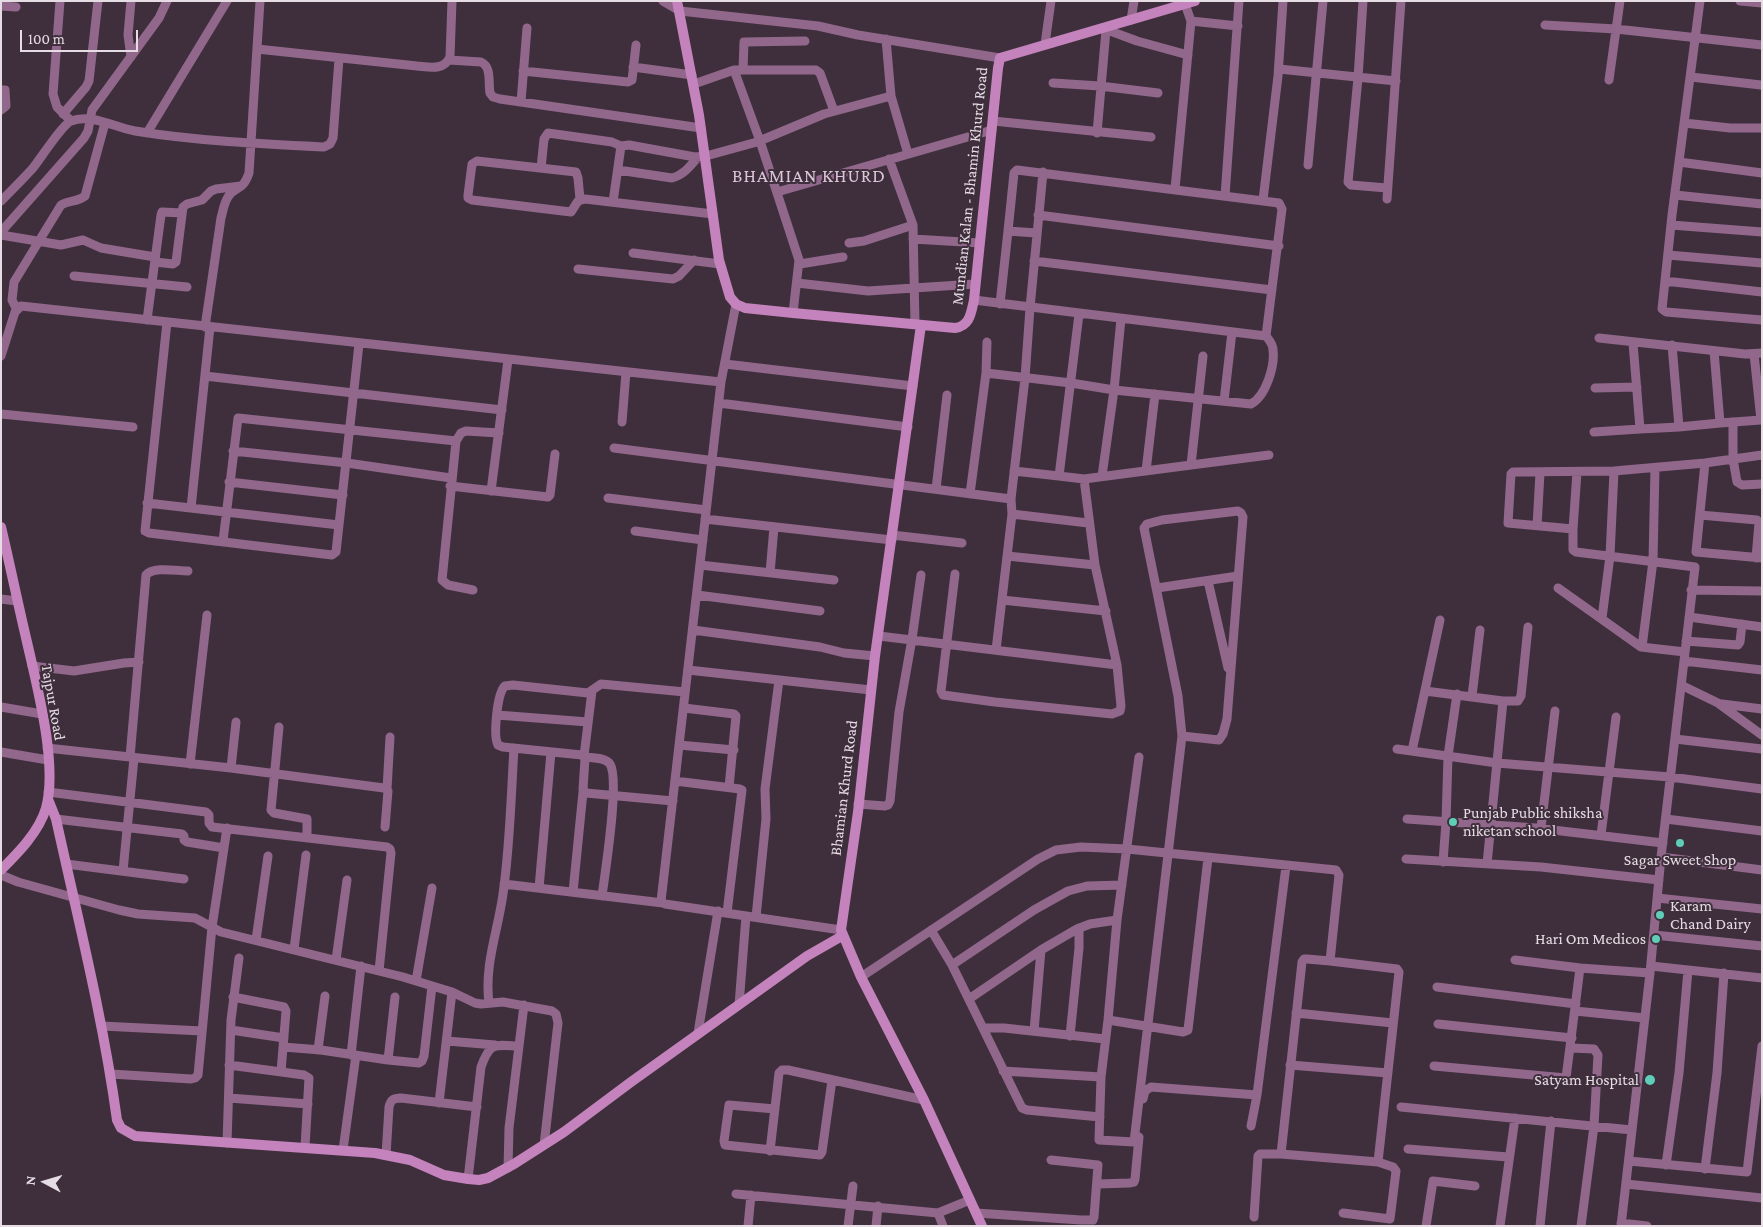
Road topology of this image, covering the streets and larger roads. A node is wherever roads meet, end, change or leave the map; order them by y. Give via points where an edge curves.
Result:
1 (60, 1) edge
2 (98, 1) edge
3 (131, 1) edge
4 (167, 1) edge
5 (227, 1) edge
6 (260, 1) edge
7 (452, 1) edge
8 (663, 1) edge
9 (1051, 1) edge
10 (1134, 1) edge
11 (1196, 1) edge
12 (1239, 1) edge
13 (1283, 1) edge
14 (1323, 1) edge
15 (1363, 1) edge
16 (1401, 1) edge
17 (1620, 1) edge
18 (1700, 1) edge
19 (1740, 1) edge
20 (1184, 4) junction
21 (1762, 4) edge
22 (1, 6) edge
23 (679, 6) edge
24 (1164, 6) edge
25 (16, 7) dead end
26 (1131, 20) junction
27 (1191, 20) junction
28 (1545, 25) dead end
29 (1238, 26) junction
30 (527, 28) dead end
31 (1104, 29) junction
32 (1616, 29) junction
33 (1696, 38) junction
34 (886, 39) junction
35 (805, 41) dead end
36 (1045, 44) junction
37 (636, 45) dead end
38 (1762, 45) edge
39 (257, 49) junction
40 (1188, 54) junction
41 (131, 57) junction
42 (1000, 58) junction
43 (339, 59) junction
44 (449, 60) junction
45 (633, 67) junction
46 (1279, 69) junction
47 (738, 70) junction
48 (523, 71) junction
49 (1317, 74) junction
50 (1691, 77) junction
51 (1358, 78) junction
52 (693, 79) junction
53 (1609, 80) dead end
54 (1396, 82) junction
55 (1053, 83) dead end
56 (1761, 85) edge
57 (1100, 86) junction
58 (1, 90) edge
59 (1158, 93) dead end
60 (891, 96) junction
61 (521, 102) junction
62 (1, 110) edge
63 (834, 111) junction
64 (63, 114) junction
65 (89, 120) junction
66 (71, 121) junction
67 (104, 123) junction
68 (1684, 123) junction
69 (992, 125) junction
70 (701, 128) junction
71 (1762, 128) edge
72 (148, 133) junction
73 (1097, 133) junction
74 (1151, 137) dead end
75 (760, 141) junction
76 (250, 144) junction
77 (621, 146) junction
78 (908, 154) junction
79 (702, 157) junction
80 (889, 159) junction
81 (1679, 162) junction
82 (1308, 165) dead end
83 (541, 168) junction
84 (618, 170) junction
85 (1043, 172) junction
86 (1762, 173) edge
87 (243, 186) junction
88 (1387, 188) junction
89 (1175, 189) junction
90 (777, 192) junction
91 (1226, 196) junction
92 (1675, 196) junction
93 (580, 199) junction
94 (1386, 199) dead end
95 (1264, 200) junction
96 (1, 201) edge
97 (613, 202) junction
98 (1762, 204) edge
99 (182, 213) junction
100 (713, 214) junction
101 (1038, 215) junction
102 (913, 225) junction
103 (1671, 225) junction
104 (1008, 230) junction
105 (1762, 232) edge
106 (1036, 233) junction
107 (1, 234) edge
108 (913, 239) junction
109 (38, 242) junction
110 (849, 243) dead end
111 (980, 243) junction
112 (1278, 246) junction
113 (633, 254) dead end
114 (1668, 255) junction
115 (843, 257) dead end
116 (155, 260) junction
117 (694, 260) junction
118 (1034, 261) junction
119 (720, 264) junction
120 (800, 264) junction
121 (1762, 264) edge
122 (578, 269) dead end
123 (74, 276) dead end
124 (1665, 281) junction
125 (797, 283) junction
126 (152, 284) junction
127 (975, 284) junction
128 (187, 287) dead end
129 (915, 289) junction
130 (1272, 290) junction
131 (1762, 292) edge
132 (974, 300) junction
133 (736, 304) junction
134 (1000, 304) junction
135 (1030, 308) junction
136 (17, 310) junction
137 (793, 313) junction
138 (1078, 314) junction
139 (1121, 319) junction
140 (147, 320) junction
141 (1762, 320) edge
142 (167, 322) junction
143 (918, 325) junction
144 (208, 327) junction
145 (1232, 332) junction
146 (1266, 336) junction
147 (1599, 338) dead end
148 (987, 342) dead end
149 (1633, 343) junction
150 (359, 344) junction
151 (1672, 345) junction
152 (1714, 351) junction
153 (1758, 353) edge
154 (1, 356) edge
155 (1203, 356) dead end
156 (508, 360) junction
157 (725, 364) junction
158 (626, 372) junction
159 (986, 373) junction
160 (205, 376) junction
161 (1025, 378) junction
162 (721, 382) junction
163 (1071, 383) junction
164 (913, 386) junction
165 (1637, 387) junction
166 (1595, 388) dead end
167 (1114, 390) junction
168 (354, 392) junction
169 (1155, 394) junction
170 (948, 395) dead end
171 (1760, 397) edge
172 (1198, 398) junction
173 (1224, 401) junction
174 (719, 403) junction
175 (502, 410) junction
176 (1, 414) edge
177 (1761, 420) edge
178 (622, 422) dead end
179 (1733, 422) junction
180 (1720, 423) junction
181 (133, 427) dead end
182 (908, 427) junction
183 (1679, 427) junction
184 (1640, 429) junction
185 (350, 430) junction
186 (1594, 432) dead end
187 (499, 433) junction
188 (456, 441) junction
189 (614, 448) dead end
190 (233, 451) junction
191 (556, 454) dead end
192 (1269, 455) dead end
193 (1762, 455) edge
194 (1733, 459) junction
195 (712, 460) junction
196 (346, 463) junction
197 (1705, 464) junction
198 (1192, 465) junction
199 (1655, 468) junction
200 (1014, 471) junction
201 (1146, 471) junction
202 (1614, 471) junction
203 (1577, 472) junction
204 (1540, 473) junction
205 (1059, 476) junction
206 (1102, 476) junction
207 (1084, 479) junction
208 (229, 482) junction
209 (451, 482) junction
210 (899, 484) junction
211 (1762, 484) edge
212 (936, 489) junction
213 (491, 490) junction
214 (970, 494) junction
215 (343, 496) junction
216 (608, 498) dead end
217 (1011, 499) junction
218 (147, 503) junction
219 (191, 508) junction
220 (706, 510) junction
221 (226, 512) junction
222 (1012, 514) junction
223 (1700, 515) junction
224 (705, 519) junction
225 (1088, 523) junction
226 (339, 525) junction
227 (1, 526) edge
228 (1536, 526) junction
229 (774, 527) junction
230 (1573, 529) junction
231 (635, 530) dead end
232 (892, 538) junction
233 (703, 540) junction
234 (223, 541) junction
235 (962, 542) dead end
236 (1696, 552) junction
237 (1007, 556) junction
238 (1610, 556) junction
239 (1759, 558) edge
240 (1652, 561) junction
241 (700, 565) junction
242 (1096, 565) junction
243 (1694, 567) junction
244 (188, 571) dead end
245 (770, 573) junction
246 (955, 574) dead end
247 (921, 575) dead end
248 (1238, 576) junction
249 (834, 580) dead end
250 (1208, 581) junction
251 (1157, 588) junction
252 (1558, 588) dead end
253 (473, 590) dead end
254 (1691, 590) junction
255 (1762, 590) edge
256 (696, 595) junction
257 (1, 600) edge
258 (1002, 600) junction
259 (17, 601) junction
260 (1106, 610) junction
261 (820, 611) dead end
262 (207, 615) dead end
263 (1602, 618) junction
264 (1689, 618) junction
265 (1440, 620) dead end
266 (1742, 624) junction
267 (1528, 627) dead end
268 (1762, 627) edge
269 (693, 630) junction
270 (1480, 630) dead end
271 (879, 636) junction
272 (912, 640) junction
273 (1686, 641) junction
274 (947, 644) junction
275 (1642, 647) junction
276 (996, 650) junction
277 (875, 656) junction
278 (1685, 656) junction
279 (139, 662) junction
280 (1117, 664) junction
281 (32, 666) junction
282 (688, 670) junction
283 (1762, 670) edge
284 (1230, 676) junction
285 (779, 680) junction
286 (1681, 685) junction
287 (871, 690) junction
288 (592, 691) junction
289 (1425, 691) junction
290 (686, 692) junction
291 (1457, 694) junction
292 (1472, 696) junction
293 (1503, 701) junction
294 (1720, 704) junction
295 (1, 707) edge
296 (684, 708) junction
297 (1762, 709) edge
298 (1555, 711) dead end
299 (42, 714) junction
300 (498, 715) junction
301 (1616, 717) dead end
302 (236, 722) dead end
303 (588, 722) junction
304 (279, 727) dead end
305 (1762, 734) edge
306 (1182, 736) junction
307 (390, 737) dead end
308 (1675, 739) junction
309 (680, 745) junction
310 (47, 748) junction
311 (514, 748) junction
312 (1397, 749) dead end
313 (1762, 749) edge
314 (734, 750) junction
315 (1412, 751) junction
316 (1, 752) edge
317 (551, 752) junction
318 (1448, 756) junction
319 (132, 757) junction
320 (584, 757) junction
321 (1139, 757) dead end
322 (48, 760) junction
323 (1497, 763) junction
324 (190, 764) junction
325 (1548, 767) junction
326 (231, 768) junction
327 (1610, 772) junction
328 (274, 774) junction
329 (1670, 777) junction
330 (676, 781) junction
331 (729, 787) junction
332 (387, 789) junction
333 (1762, 789) edge
334 (583, 792) junction
335 (48, 795) junction
336 (613, 796) junction
337 (673, 801) junction
338 (129, 802) junction
339 (858, 804) junction
340 (56, 819) junction
341 (1666, 819) junction
342 (1407, 820) dead end
343 (1446, 822) junction
344 (1490, 825) junction
345 (126, 827) junction
346 (385, 827) dead end
347 (227, 828) junction
348 (1541, 828) junction
349 (1762, 831) edge
350 (1601, 835) junction
351 (307, 838) junction
352 (1663, 843) junction
353 (224, 848) junction
354 (1127, 849) junction
355 (1168, 853) junction
356 (306, 854) dead end
357 (268, 856) dead end
358 (1661, 857) junction
359 (1208, 858) junction
360 (1406, 859) dead end
361 (1443, 862) junction
362 (66, 864) junction
363 (1486, 864) junction
364 (1286, 866) junction
365 (1, 870) edge
366 (1762, 870) edge
367 (123, 871) junction
368 (1, 875) edge
369 (184, 879) dead end
370 (347, 880) dead end
371 (1659, 880) junction
372 (504, 884) junction
373 (1122, 885) junction
374 (432, 888) dead end
375 (539, 888) junction
376 (573, 892) junction
377 (602, 896) junction
378 (74, 897) junction
379 (1657, 898) junction
380 (663, 903) junction
381 (1762, 909) edge
382 (718, 911) junction
383 (727, 913) junction
384 (746, 916) junction
385 (756, 917) junction
386 (1117, 920) junction
387 (212, 927) junction
388 (1079, 928) junction
389 (932, 930) junction
390 (841, 933) junction
391 (1654, 935) junction
392 (256, 940) junction
393 (1762, 946) edge
394 (294, 949) junction
395 (1041, 950) junction
396 (239, 958) dead end
397 (336, 960) junction
398 (1330, 960) junction
399 (1515, 960) dead end
400 (952, 965) junction
401 (361, 966) junction
402 (1580, 968) junction
403 (1650, 970) junction
404 (1688, 970) junction
405 (379, 971) junction
406 (1724, 973) junction
407 (861, 977) junction
408 (1762, 978) edge
409 (416, 981) junction
410 (432, 986) junction
411 (1437, 987) dead end
412 (452, 992) junction
413 (325, 996) dead end
414 (395, 997) dead end
415 (234, 998) junction
416 (969, 999) junction
417 (489, 1003) junction
418 (524, 1005) junction
419 (739, 1006) junction
420 (1575, 1007) junction
421 (1296, 1013) junction
422 (1645, 1018) junction
423 (1108, 1020) junction
424 (1393, 1023) junction
425 (1438, 1024) dead end
426 (102, 1026) junction
427 (1149, 1027) junction
428 (983, 1028) junction
429 (231, 1030) junction
430 (1034, 1031) junction
431 (202, 1032) junction
432 (698, 1034) junction
433 (1070, 1036) junction
434 (284, 1038) junction
435 (1572, 1038) junction
436 (1105, 1039) junction
437 (447, 1041) junction
438 (495, 1045) junction
439 (518, 1046) junction
440 (1762, 1046) edge
441 (283, 1047) junction
442 (1571, 1048) junction
443 (318, 1050) junction
444 (353, 1055) junction
445 (388, 1060) junction
446 (229, 1065) junction
447 (1290, 1065) junction
448 (1434, 1066) dead end
449 (1003, 1070) junction
450 (281, 1072) junction
451 (1388, 1073) junction
452 (111, 1074) junction
453 (1100, 1077) junction
454 (832, 1080) junction
455 (1256, 1095) junction
456 (228, 1098) junction
457 (924, 1100) junction
458 (440, 1102) junction
459 (308, 1104) junction
460 (476, 1107) junction
461 (1401, 1107) dead end
462 (775, 1109) junction
463 (1100, 1116) junction
464 (1514, 1118) junction
465 (1551, 1121) junction
466 (1251, 1126) dead end
467 (1594, 1126) junction
468 (1632, 1130) junction
469 (228, 1143) junction
470 (544, 1145) junction
471 (306, 1147) junction
472 (1408, 1149) dead end
473 (344, 1150) junction
474 (770, 1151) junction
475 (386, 1154) junction
476 (1281, 1154) junction
477 (1508, 1156) junction
478 (1051, 1160) dead end
479 (1629, 1161) junction
480 (1378, 1162) junction
481 (1666, 1165) junction
482 (508, 1168) junction
483 (1705, 1168) junction
484 (468, 1180) junction
485 (1098, 1184) junction
486 (1626, 1184) junction
487 (853, 1186) dead end
488 (1475, 1186) dead end
489 (736, 1194) dead end
490 (751, 1195) junction
491 (1762, 1198) edge
492 (970, 1200) junction
493 (852, 1204) junction
494 (878, 1206) junction
495 (1343, 1212) dead end
496 (938, 1213) junction
497 (976, 1213) junction
498 (1254, 1217) dead end
499 (1621, 1224) edge
500 (748, 1226) edge
501 (848, 1226) edge
502 (876, 1226) edge
503 (943, 1226) edge
504 (982, 1226) edge
505 (1426, 1226) edge
506 (1500, 1226) edge
507 (1540, 1226) edge
508 (1581, 1226) edge
509 (1648, 1226) edge

1 - 64 street via 52,94
2 - 64 street via 89,81
3 - 41 street via 128,35
4 - 41 street
5 - 72 street
6 - 39 street
7 - 44 street
8 - 23 street
9 - 36 street
10 - 26 street
11 - 20 street, Mundian Kalan - Bhamin Khurd Road
12 - 29 street
13 - 46 street
14 - 49 street
15 - 51 street
16 - 54 street
17 - 32 street
18 - 33 street
19 - 21 street
20 - 24 street, Mundian Kalan - Bhamin Khurd Road
20 - 27 street
22 - 25 street
23 - 34 street
23 - 52 street
24 - 26 street, Mundian Kalan - Bhamin Khurd Road
26 - 31 street, Mundian Kalan - Bhamin Khurd Road
27 - 29 street
27 - 40 street
28 - 32 street
29 - 91 street
30 - 48 street
31 - 36 street, Mundian Kalan - Bhamin Khurd Road
31 - 40 street
31 - 57 street
32 - 33 street
32 - 53 street
33 - 38 street
33 - 50 street
34 - 42 street
34 - 60 street
35 - 47 street via 744,42
36 - 42 street, Mundian Kalan - Bhamin Khurd Road
37 - 45 street
39 - 43 street
39 - 76 street
40 - 89 street
41 - 65 street via 92,110
42 - 69 street, Mundian Kalan - Bhamin Khurd Road
43 - 44 street via 433,67 442,66
43 - 76 street via 330,144 324,147
44 - 61 street via 486,64 493,97
45 - 48 street via 632,80 628,82
45 - 52 street
46 - 49 street
46 - 95 street
47 - 52 street
47 - 63 street via 818,71
47 - 75 street
48 - 61 street
49 - 51 street
49 - 82 street
50 - 56 street
50 - 68 street
51 - 54 street
51 - 88 street via 1348,182 1350,185
52 - 70 street
54 - 88 street
55 - 57 street
57 - 59 street
57 - 73 street
58 - 62 street via 7,93 6,106
60 - 63 street
60 - 78 street
61 - 70 street
63 - 75 street
64 - 66 street
65 - 66 street
65 - 67 street
65 - 107 street via 88,131 79,145
66 - 96 street
67 - 72 street
67 - 109 street via 85,196 62,205
68 - 71 street
68 - 81 street
69 - 73 street
69 - 78 street
69 - 111 street, Mundian Kalan - Bhamin Khurd Road
70 - 79 street
72 - 76 street
73 - 74 street
75 - 79 street
75 - 90 street
76 - 87 street via 249,173
77 - 79 street
77 - 83 street via 548,134 544,139
77 - 84 street
78 - 80 street
79 - 84 street via 672,178
79 - 100 street
80 - 90 street
80 - 102 street
81 - 86 street
81 - 92 street
83 - 93 street via 576,172
83 - 93 street via 473,162 468,198 571,212
84 - 97 street
85 - 89 street
85 - 101 street
85 - 104 street via 1015,171
87 - 99 street via 211,191 202,200 183,207
87 - 144 street via 228,195 221,218
88 - 94 street
89 - 91 street
90 - 120 street
91 - 95 street
92 - 98 street
92 - 103 street
93 - 97 street
95 - 112 street via 1281,205
97 - 100 street
99 - 116 street via 162,212
99 - 116 street via 176,262
100 - 119 street
101 - 106 street
101 - 112 street
102 - 108 street
102 - 110 street
103 - 105 street
103 - 114 street
104 - 106 street
104 - 134 street
106 - 118 street
107 - 109 street
108 - 111 street
108 - 129 street
109 - 116 street via 61,245 83,240 102,248
109 - 136 street via 14,282 12,300
111 - 127 street, Mundian Kalan - Bhamin Khurd Road
112 - 130 street
113 - 117 street
114 - 121 street
114 - 124 street
115 - 120 street
116 - 126 street
117 - 119 street
117 - 122 street via 673,280
118 - 130 street
118 - 135 street
119 - 133 street via 730,297
120 - 125 street
123 - 126 street
124 - 131 street
124 - 141 street via 1664,311
125 - 129 street via 868,291
125 - 137 street
126 - 128 street
126 - 140 street
127 - 129 street
127 - 132 street, Mundian Kalan - Bhamin Khurd Road
129 - 143 street
130 - 146 street
132 - 134 street
132 - 143 street, Mundian Kalan - Bhamin Khurd Road via 969,319 961,328
133 - 137 street via 745,308
133 - 157 street
134 - 135 street
135 - 138 street
135 - 161 street
136 - 140 street via 21,306
136 - 154 street
137 - 143 street
138 - 139 street
138 - 163 street
139 - 145 street
139 - 167 street
140 - 142 street
142 - 144 street
142 - 218 street
143 - 164 street, Bhamian Khurd Road
144 - 150 street
144 - 160 street
145 - 146 street
145 - 173 street
146 - 173 street via 1273,352 1270,372 1257,400 1250,404
147 - 149 street
148 - 159 street
149 - 151 street
149 - 165 street
150 - 156 street
150 - 168 street
151 - 152 street
151 - 183 street
152 - 153 street
152 - 180 street
153 - 171 street
155 - 172 street
156 - 158 street
156 - 175 street
157 - 162 street
157 - 164 street
158 - 162 street
158 - 178 street
159 - 161 street
159 - 214 street
160 - 168 street
160 - 219 street
161 - 163 street
161 - 200 street
162 - 174 street
163 - 167 street
163 - 205 street
164 - 182 street, Bhamian Khurd Road
165 - 166 street
165 - 184 street
167 - 169 street
167 - 206 street
168 - 175 street
168 - 185 street
169 - 172 street
169 - 201 street
170 - 212 street
171 - 177 street
172 - 173 street
172 - 198 street
174 - 182 street
174 - 195 street
175 - 187 street
176 - 181 street
177 - 179 street
179 - 180 street
179 - 194 street
180 - 183 street
182 - 210 street, Bhamian Khurd Road
183 - 184 street
184 - 186 street
185 - 188 street
185 - 190 street via 238,418
185 - 196 street
187 - 188 street via 466,431
187 - 213 street
188 - 209 street
189 - 195 street
190 - 196 street
190 - 208 street
191 - 213 street via 548,497
192 - 198 street
193 - 194 street
194 - 197 street
194 - 211 street via 1738,483
195 - 210 street
195 - 220 street
196 - 209 street
196 - 215 street
197 - 199 street
197 - 223 street
198 - 201 street
199 - 202 street
199 - 240 street
200 - 205 street
200 - 217 street
201 - 206 street
202 - 203 street
202 - 238 street
203 - 204 street
203 - 230 street
204 - 228 street
204 - 228 street via 1512,473 1508,521
205 - 207 street
206 - 207 street
207 - 225 street
208 - 215 street
208 - 221 street
209 - 213 street
209 - 253 street via 442,580 448,585
210 - 212 street
210 - 232 street, Bhamian Khurd Road
212 - 214 street
214 - 217 street
215 - 226 street
216 - 220 street
217 - 222 street
218 - 219 street
218 - 234 street via 145,531
219 - 221 street
220 - 224 street
221 - 226 street
221 - 234 street
222 - 225 street
222 - 237 street
223 - 236 street
223 - 239 street via 1757,520
224 - 229 street
224 - 233 street
225 - 242 street
226 - 234 street via 336,552 332,555
227 - 259 street, Tajpur Road
228 - 230 street
229 - 232 street
229 - 245 street
230 - 238 street via 1573,551
231 - 233 street
232 - 235 street
232 - 271 street, Bhamian Khurd Road
233 - 241 street
236 - 239 street
236 - 243 street
237 - 242 street
237 - 258 street
238 - 240 street
238 - 263 street
240 - 243 street
240 - 275 street
241 - 245 street
241 - 256 street
242 - 260 street
243 - 254 street
244 - 279 street via 156,570 146,576
245 - 249 street
246 - 274 street
247 - 272 street
248 - 250 street
248 - 251 street via 1243,517 1240,511 1162,520 1144,528
248 - 284 street
250 - 251 street
250 - 284 street
251 - 306 street via 1178,696
252 - 263 street
254 - 255 street
254 - 264 street
256 - 261 street
256 - 269 street
257 - 259 street
258 - 260 street
258 - 276 street
259 - 281 street, Tajpur Road
260 - 280 street
262 - 324 street
263 - 275 street
264 - 266 street
264 - 273 street
265 - 289 street
266 - 268 street
266 - 273 street via 1738,645
267 - 293 street via 1521,696 1518,701
269 - 277 street
269 - 282 street
270 - 292 street
271 - 272 street
271 - 277 street, Bhamian Khurd Road
272 - 274 street
272 - 339 street via 899,712 890,804
273 - 278 street
274 - 276 street
274 - 280 street via 944,696 1117,713 1121,706
275 - 278 street
276 - 280 street
277 - 287 street, Bhamian Khurd Road
278 - 283 street
278 - 286 street
279 - 281 street via 74,671
279 - 319 street
281 - 299 street, Tajpur Road
282 - 285 street
282 - 290 street
284 - 306 street via 1221,737 1216,740
285 - 287 street
285 - 385 street via 764,789 766,819
286 - 294 street
286 - 308 street
287 - 339 street, Bhamian Khurd Road
288 - 290 street via 600,684 607,684
288 - 300 street via 583,693 505,686 500,694
288 - 303 street
289 - 291 street
289 - 315 street
290 - 296 street
291 - 292 street
291 - 318 street
292 - 293 street
293 - 323 street
294 - 297 street
294 - 305 street
295 - 299 street
296 - 309 street
296 - 314 street via 736,715
298 - 325 street
299 - 310 street, Tajpur Road
300 - 303 street
300 - 311 street via 496,741 503,747
301 - 327 street
302 - 326 street
303 - 320 street
304 - 328 street
306 - 355 street
307 - 332 street
308 - 313 street
308 - 329 street
309 - 314 street
309 - 330 street
310 - 319 street
310 - 322 street, Tajpur Road
311 - 317 street
311 - 372 street
312 - 315 street
314 - 331 street
315 - 318 street
316 - 322 street
317 - 320 street
317 - 375 street
318 - 323 street
318 - 343 street
319 - 324 street
319 - 338 street
320 - 334 street
320 - 336 street via 600,759 610,765 614,777
321 - 354 street
322 - 335 street, Tajpur Road
323 - 325 street
323 - 344 street
324 - 326 street
325 - 327 street
325 - 348 street
326 - 328 street
327 - 329 street
327 - 350 street
328 - 332 street
328 - 351 street via 272,812 307,819
329 - 333 street
329 - 341 street
330 - 331 street
330 - 337 street
331 - 383 street via 740,788 743,792
332 - 346 street
334 - 336 street
334 - 376 street
335 - 338 street
335 - 340 street
335 - 365 street, Tajpur Road via 36,828
336 - 337 street
336 - 377 street
337 - 380 street
338 - 345 street
338 - 347 street via 206,812 210,815 210,826
339 - 390 street, Bhamian Khurd Road
340 - 345 street
340 - 362 street
341 - 349 street
341 - 352 street
342 - 343 street
343 - 344 street
343 - 361 street
344 - 348 street
344 - 363 street
345 - 353 street via 182,834 187,842
345 - 367 street
347 - 351 street
347 - 353 street
348 - 350 street
350 - 352 street
351 - 405 street via 390,849
352 - 358 street
353 - 387 street
354 - 355 street
354 - 373 street
354 - 389 street via 1081,847 1056,850
355 - 359 street
355 - 427 street
356 - 394 street
357 - 392 street
358 - 366 street
358 - 371 street
359 - 364 street
359 - 427 street via 1188,1030
360 - 361 street
361 - 363 street
362 - 367 street
362 - 378 street
363 - 371 street
364 - 398 street via 1336,870 1339,873
364 - 455 street
367 - 369 street
368 - 378 street
370 - 397 street
371 - 379 street
372 - 375 street
372 - 417 street via 488,965
373 - 386 street
373 - 400 street via 1087,886 1068,891
374 - 409 street
375 - 376 street
376 - 377 street
377 - 380 street
378 - 387 street via 130,912 196,918
378 - 426 street
379 - 381 street
379 - 391 street
380 - 382 street
382 - 383 street
382 - 432 street
383 - 384 street
384 - 385 street
384 - 419 street
385 - 390 street
386 - 388 street
386 - 423 street
387 - 392 street
387 - 431 street
388 - 395 street
388 - 433 street
389 - 400 street
389 - 407 street
390 - 407 street
390 - 419 street
391 - 393 street
391 - 403 street
392 - 394 street
394 - 397 street
395 - 416 street
395 - 430 street
396 - 415 street
397 - 401 street
398 - 421 street via 1303,960
398 - 424 street via 1399,971
399 - 402 street
400 - 416 street
401 - 405 street
401 - 444 street
402 - 403 street
402 - 420 street
403 - 404 street
403 - 422 street
404 - 406 street
404 - 481 street via 1679,1073
405 - 409 street
406 - 408 street
406 - 483 street via 1717,1072
407 - 457 street
409 - 410 street
410 - 412 street
410 - 445 street via 422,1061
411 - 420 street
412 - 417 street via 475,1003
412 - 437 street
413 - 443 street
414 - 445 street
415 - 429 street
415 - 434 street via 284,1007
416 - 428 street
417 - 418 street
418 - 439 street
418 - 470 street via 552,1011 558,1018
419 - 432 street
420 - 422 street
420 - 435 street
421 - 424 street
421 - 447 street
422 - 468 street
423 - 427 street
423 - 436 street
424 - 451 street
425 - 435 street
426 - 431 street
426 - 452 street
427 - 463 street via 1134,1142 1099,1140
428 - 430 street
428 - 449 street
429 - 434 street
429 - 446 street
430 - 433 street
431 - 452 street via 198,1075 195,1078
432 - 470 street
433 - 436 street
434 - 441 street
435 - 442 street
436 - 453 street
437 - 438 street
437 - 458 street
438 - 439 street
438 - 460 street via 482,1067
439 - 482 street
440 - 483 street via 1748,1171
441 - 443 street
441 - 450 street
442 - 448 street via 1568,1076 1564,1079
442 - 467 street via 1592,1049 1598,1053
443 - 444 street
444 - 445 street
444 - 473 street
446 - 450 street
446 - 456 street
447 - 451 street
447 - 476 street
449 - 453 street
449 - 463 street via 1025,1110
450 - 459 street via 309,1078
451 - 480 street
452 - 469 street via 118,1120 127,1133
453 - 463 street
454 - 457 street
454 - 462 street via 782,1070
454 - 474 street via 820,1155
455 - 466 street
455 - 485 street via 1147,1088 1143,1096 1135,1180 1129,1184
456 - 459 street
456 - 469 street
457 - 492 street
458 - 460 street
458 - 475 street via 393,1098 389,1107
459 - 471 street
460 - 484 street
461 - 464 street
462 - 474 street
462 - 474 street via 730,1104 726,1123 726,1145
464 - 465 street
464 - 477 street
465 - 467 street
465 - 507 street
467 - 468 street
467 - 508 street
468 - 479 street
469 - 471 street
470 - 482 street
471 - 473 street
472 - 477 street
473 - 475 street
475 - 484 street
476 - 480 street
476 - 498 street via 1258,1156
477 - 506 street
478 - 485 street via 1097,1164
479 - 481 street
479 - 486 street
480 - 495 street via 1396,1171 1390,1219
481 - 483 street
482 - 484 street via 488,1178
485 - 497 street via 1094,1217 1089,1220
486 - 491 street
486 - 499 street
487 - 493 street
488 - 505 street via 1433,1181
489 - 490 street
490 - 493 street
490 - 500 street
492 - 496 street
492 - 497 street
493 - 494 street
493 - 501 street
494 - 496 street
494 - 502 street
496 - 503 street
497 - 504 street
499 - 509 street

